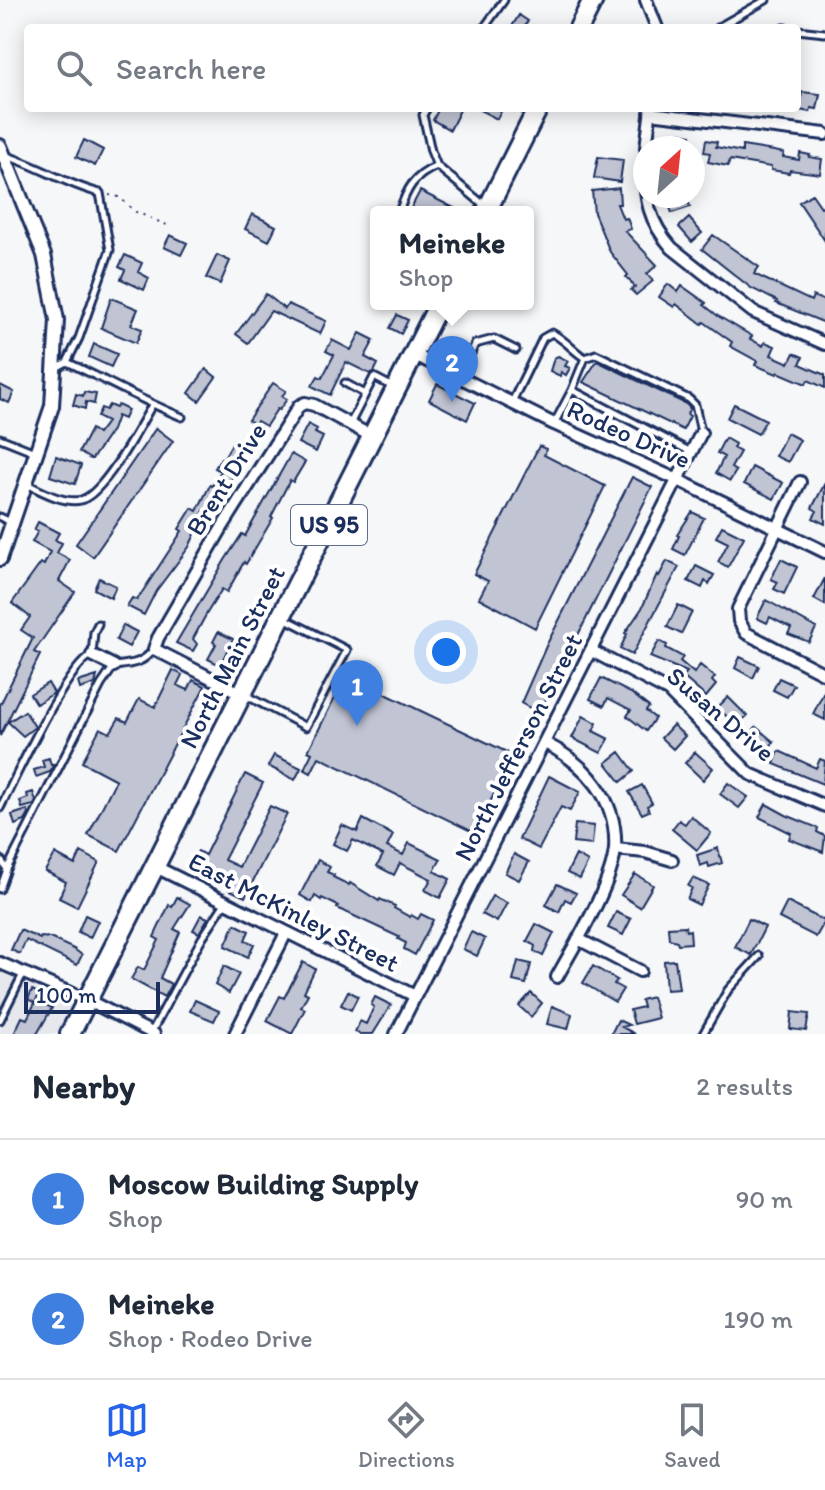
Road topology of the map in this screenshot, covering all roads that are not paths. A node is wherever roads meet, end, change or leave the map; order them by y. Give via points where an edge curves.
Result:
1 (504, 0) edge
2 (593, 0) edge
3 (646, 0) edge
4 (766, 0) edge
5 (487, 24) edge
6 (581, 24) edge
7 (655, 24) edge
8 (724, 24) edge
9 (801, 30) edge
10 (825, 33) edge
11 (425, 112) edge
12 (536, 112) edge
13 (650, 112) edge
14 (665, 112) edge
15 (825, 134) edge
16 (647, 136) edge
17 (2, 150) edge
18 (437, 166) junction
19 (401, 206) edge
20 (482, 206) edge
21 (488, 206) edge
22 (648, 208) edge
23 (436, 310) edge
24 (825, 344) edge
25 (516, 350) dead end
26 (415, 355) junction
27 (585, 358) junction
28 (61, 365) junction
29 (460, 377) junction
30 (345, 383) dead end
31 (397, 390) junction
32 (572, 390) junction
33 (365, 394) junction
34 (512, 403) junction
35 (152, 405) junction
36 (182, 417) dead end
37 (349, 424) junction
38 (554, 424) junction
39 (701, 433) joint
40 (373, 437) junction
41 (0, 438) edge
42 (36, 452) junction
43 (691, 453) junction
44 (678, 480) junction
45 (800, 482) dead end
46 (26, 483) junction
47 (6, 520) edge
48 (776, 527) junction
49 (825, 552) edge
50 (0, 559) edge
51 (283, 617) junction
52 (98, 624) dead end
53 (154, 649) junction
54 (592, 651) junction
55 (92, 655) junction
56 (114, 666) junction
57 (825, 674) edge
58 (242, 694) junction
59 (545, 743) junction
60 (825, 806) edge
61 (0, 808) edge
62 (615, 849) junction
63 (0, 859) edge
64 (672, 860) dead end
65 (154, 866) junction
66 (7, 869) junction
67 (0, 889) edge
68 (226, 902) junction
69 (286, 933) junction
70 (578, 939) junction
71 (759, 956) dead end
72 (0, 963) edge
73 (640, 971) dead end
74 (23, 973) junction
75 (557, 977) dead end
76 (415, 996) junction
77 (87, 1000) junction
78 (0, 1020) edge
79 (70, 1034) edge
80 (152, 1034) edge
81 (235, 1034) edge
82 (396, 1034) edge
83 (703, 1034) edge

1 - 5 lane
2 - 6 highway
3 - 7 street
4 - 8 lane
9 - 10 lane
11 - 18 lane
12 - 21 highway
13 - 16 street
14 - 15 street
17 - 28 street via 44,255
17 - 28 lane via 100,193 110,250 79,338
18 - 19 lane via 414,179
18 - 20 lane
22 - 24 street via 672,248 753,312
23 - 26 highway, North Main Street / US 95
25 - 29 lane via 494,339 475,344
26 - 29 street, Rodeo Drive
26 - 31 highway, North Main Street / US 95
27 - 32 lane
27 - 34 lane via 552,333 543,338
27 - 39 lane via 596,354 689,399
28 - 35 lane via 133,392
28 - 42 street
29 - 34 street, Rodeo Drive
30 - 33 lane
31 - 33 lane via 374,377
31 - 40 highway, North Main Street / US 95
32 - 38 lane
32 - 43 lane
33 - 37 lane
34 - 38 street, Rodeo Drive
35 - 36 lane
35 - 46 lane via 105,480 88,497 67,500
37 - 40 street, Brent Drive
37 - 53 street, Brent Drive via 305,403 293,412 178,599
38 - 44 street, Rodeo Drive
39 - 43 street, North Jefferson Street
40 - 51 highway, North Main Street / US 95
41 - 42 lane
42 - 46 street
43 - 44 street, North Jefferson Street
44 - 48 street, Rodeo Drive
44 - 54 street, North Jefferson Street
45 - 48 street
46 - 47 street
47 - 50 street
48 - 49 street, Rodeo Drive
48 - 57 street via 742,597 739,621 746,633
51 - 58 highway, North Main Street / US 95
51 - 58 lane via 347,650 313,714 306,727
52 - 55 lane
53 - 56 lane via 145,660
53 - 58 street
54 - 59 street, North Jefferson Street
54 - 60 street, Susan Drive via 668,691 750,774
55 - 56 street
55 - 61 lane via 79,663
56 - 66 lane
58 - 65 highway, North Main Street / US 95
59 - 62 street via 592,776 612,821
59 - 76 street, North Jefferson Street
62 - 64 street
62 - 70 street via 608,877
63 - 66 lane
65 - 68 street, East McKinley Street
65 - 77 highway, North Main Street / US 95
66 - 67 lane
68 - 69 street, East McKinley Street
68 - 80 lane
69 - 76 street, East McKinley Street
69 - 81 street
70 - 73 street
70 - 75 street
71 - 83 lane via 728,990
72 - 74 street
74 - 77 street
74 - 78 lane
76 - 82 street, North Jefferson Street
77 - 79 highway, North Main Street / US 95
77 - 80 street

